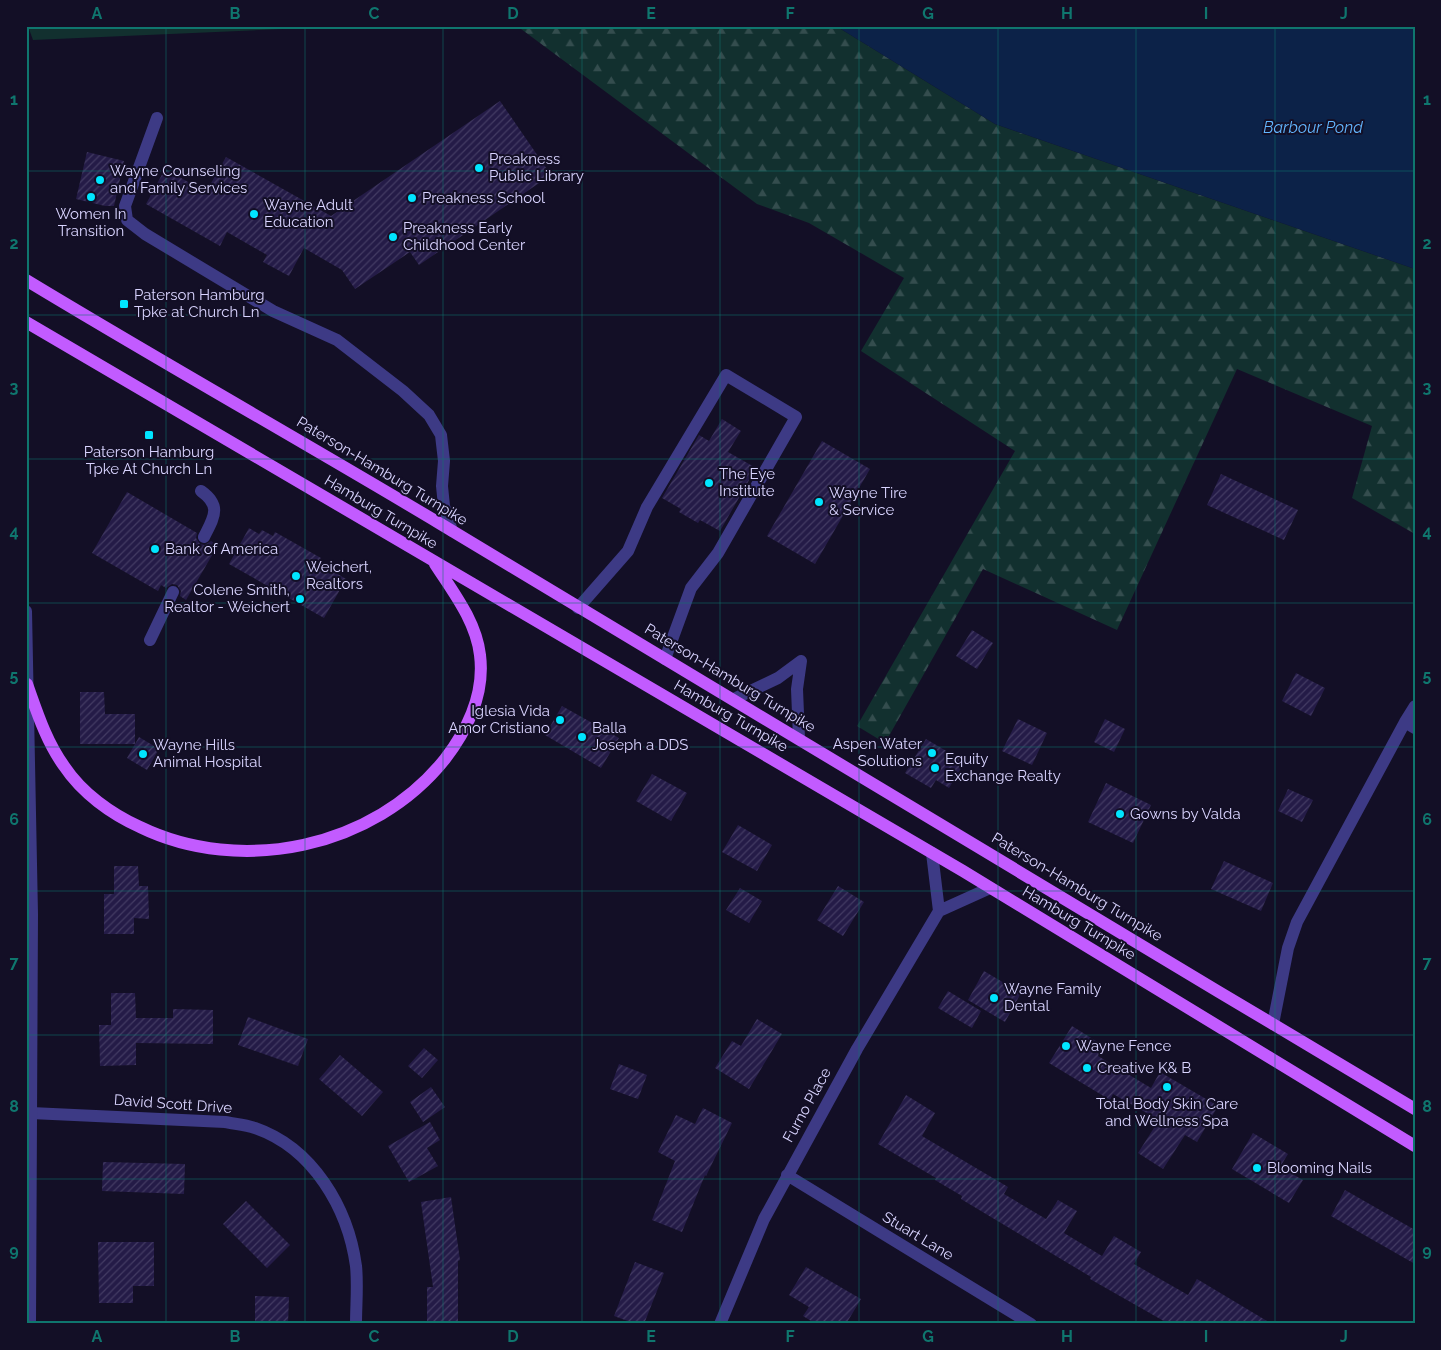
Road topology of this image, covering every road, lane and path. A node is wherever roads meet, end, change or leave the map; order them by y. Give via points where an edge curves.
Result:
1 (157, 118) dead end
2 (26, 280) edge
3 (26, 322) edge
4 (201, 491) dead end
5 (452, 531) junction
6 (204, 536) dead end
7 (434, 562) junction
8 (173, 592) dead end
9 (578, 608) junction
10 (26, 612) edge
11 (150, 640) dead end
12 (665, 659) junction
13 (27, 684) edge
14 (734, 699) junction
15 (1415, 706) edge
16 (1410, 725) edge
17 (799, 738) junction
18 (932, 853) junction
19 (990, 888) junction
20 (939, 911) junction
21 (1273, 1024) junction
22 (1415, 1109) edge
23 (31, 1113) junction
24 (1415, 1146) edge
25 (787, 1175) junction
26 (30, 1324) edge
27 (356, 1324) edge
28 (720, 1324) edge
29 (1031, 1324) edge

1 - 5 street via 125,206 127,220 274,311 337,340 429,415 441,435 444,506
2 - 5 main road, Paterson-Hamburg Turnpike
3 - 7 main road, Hamburg Turnpike
4 - 6 street via 210,497 215,507 214,517
5 - 9 main road, Paterson-Hamburg Turnpike
7 - 13 main road via 470,622 480,652 480,682 470,718 456,745 419,786 358,827 327,839 286,849 226,851 157,836 128,822 86,790 64,767 45,735
7 - 18 main road, Hamburg Turnpike
8 - 11 street
9 - 12 main road, Paterson-Hamburg Turnpike
9 - 12 street via 628,551 647,507 726,375 796,417 718,553 691,588
10 - 13 street
12 - 14 main road, Paterson-Hamburg Turnpike
13 - 23 street via 32,914
14 - 17 main road, Paterson-Hamburg Turnpike
14 - 17 street via 778,678 801,662 797,689
15 - 16 street
16 - 21 street via 1297,922 1288,948
17 - 21 main road, Paterson-Hamburg Turnpike
18 - 19 main road, Hamburg Turnpike
18 - 20 street
19 - 20 street
19 - 24 main road, Hamburg Turnpike
20 - 25 street, Furno Place
21 - 22 main road, Paterson-Hamburg Turnpike
23 - 26 street
23 - 27 street, David Scott Drive via 225,1122 254,1128 297,1152 318,1174 336,1201 348,1232 356,1267
25 - 28 street, Furno Place via 764,1219
25 - 29 street, Stuart Lane

